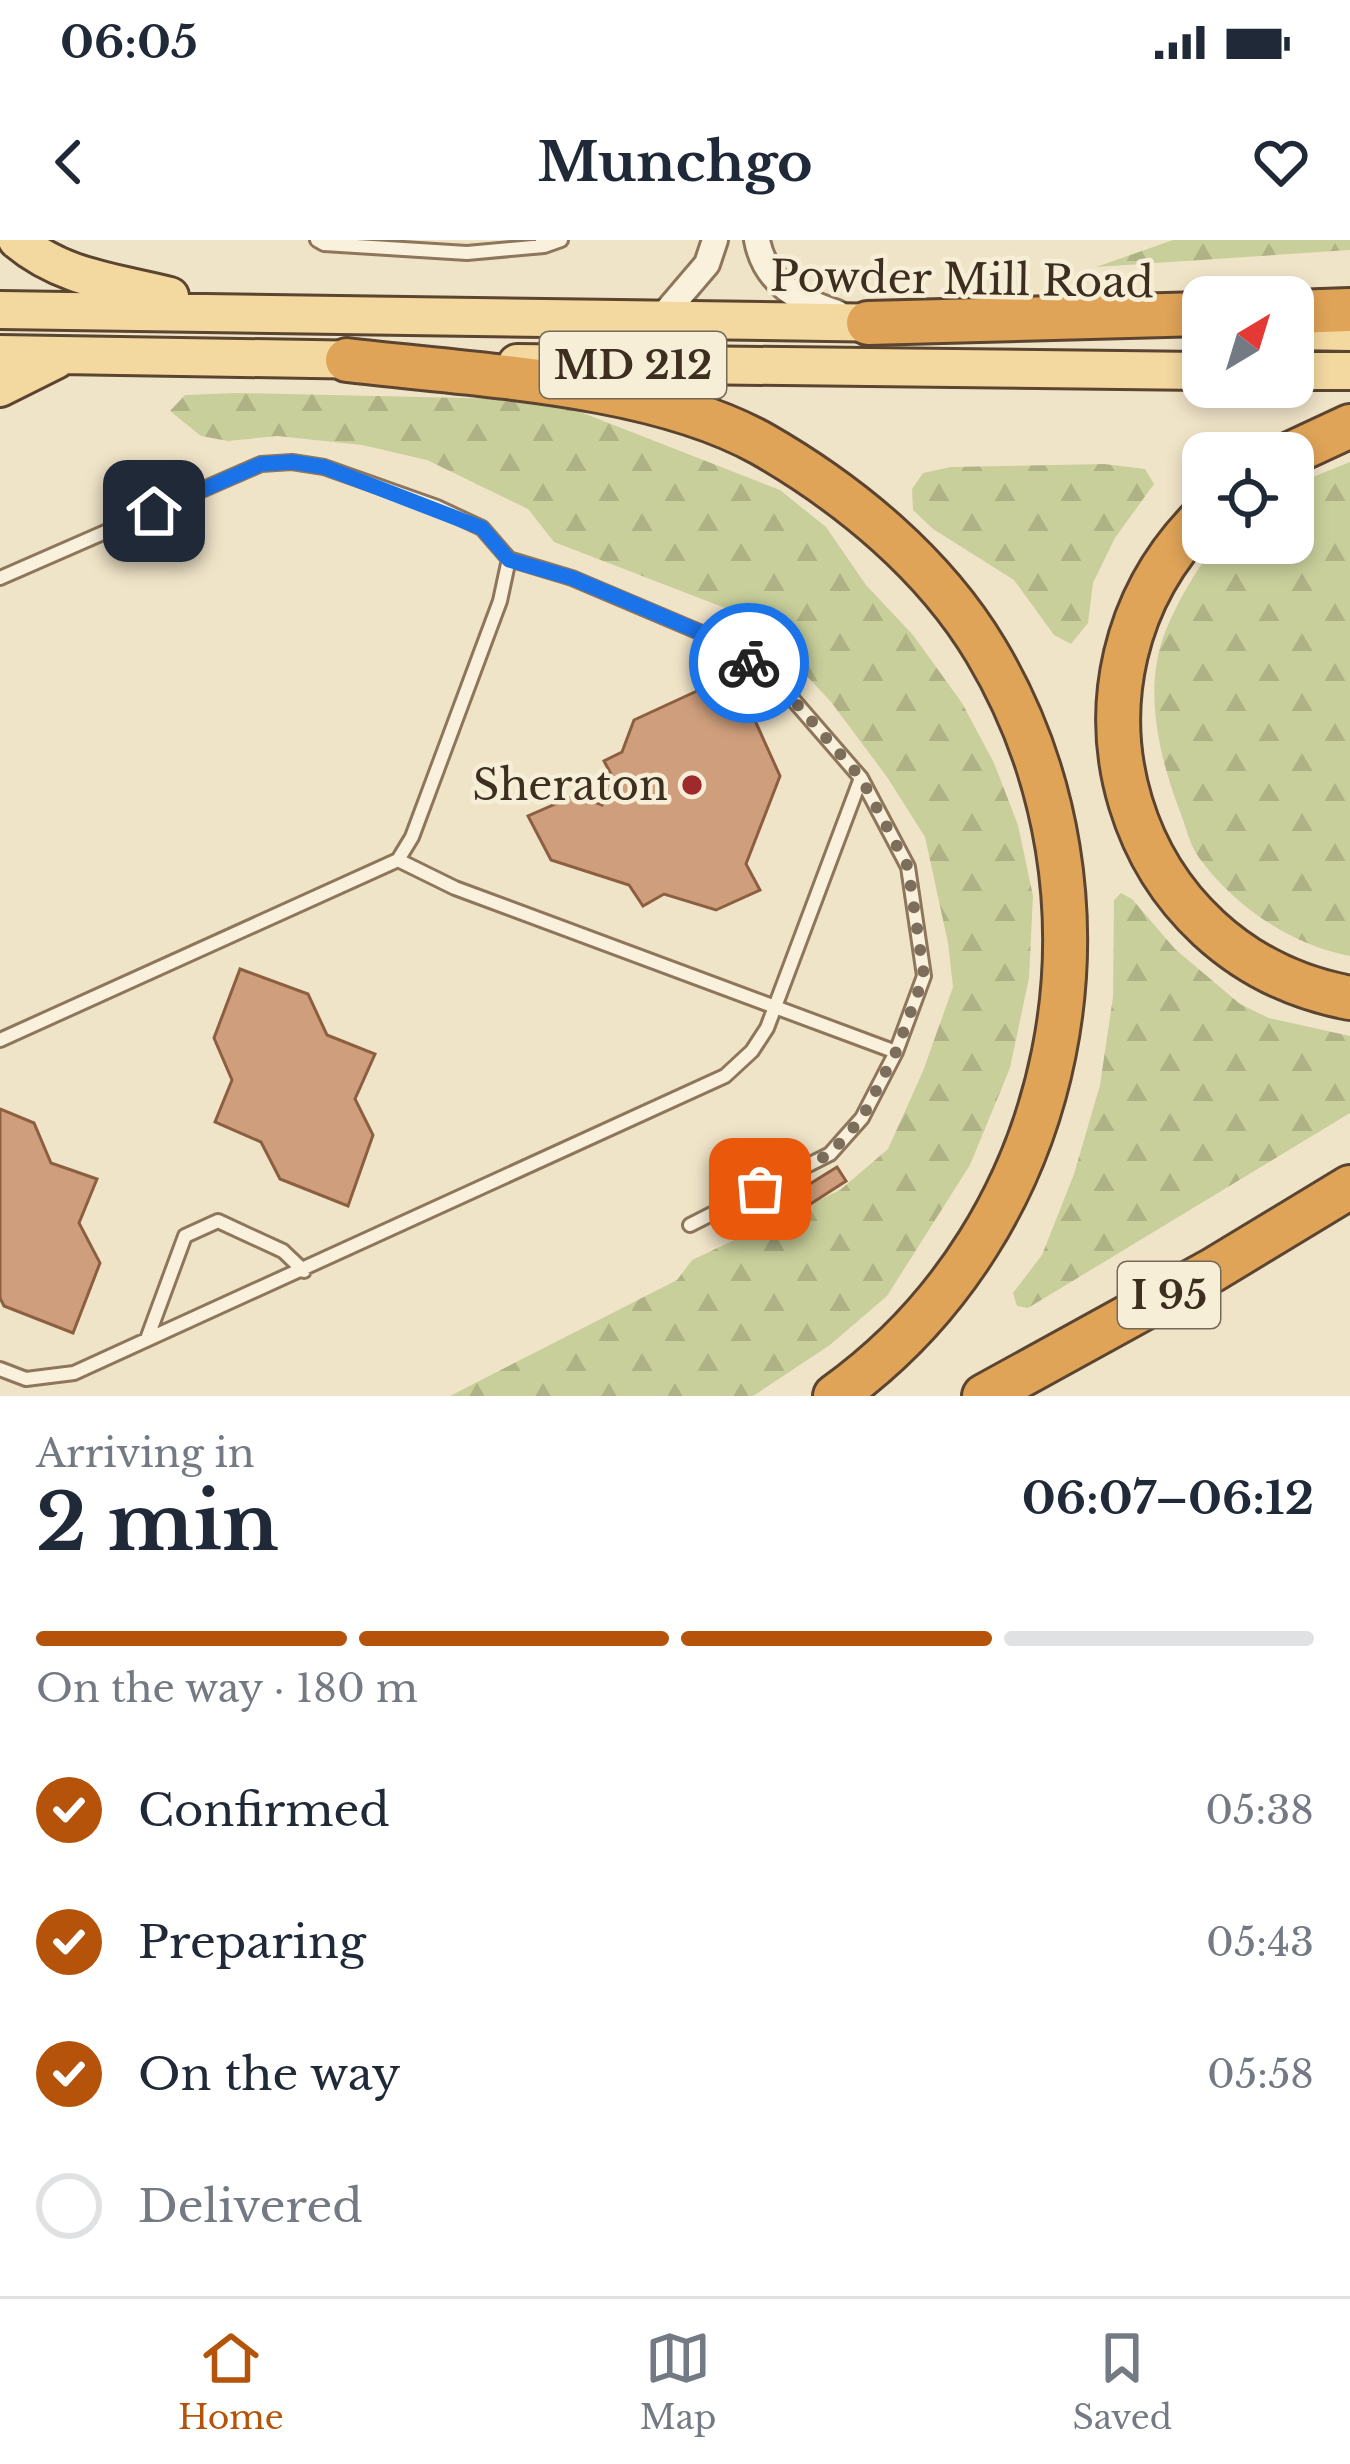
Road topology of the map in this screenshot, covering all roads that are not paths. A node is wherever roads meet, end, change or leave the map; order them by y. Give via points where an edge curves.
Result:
1 (17, 240) edge
2 (317, 240) edge
3 (560, 240) edge
4 (715, 240) edge
5 (757, 240) edge
6 (542, 243) edge
7 (0, 310) edge
8 (1350, 310) edge
9 (1314, 311) edge
10 (237, 313) junction
11 (1182, 315) edge
12 (660, 319) junction
13 (868, 323) junction
14 (1182, 329) edge
15 (1314, 331) edge
16 (1350, 332) edge
17 (0, 354) edge
18 (63, 356) junction
19 (347, 360) junction
20 (1182, 371) edge
21 (1314, 371) edge
22 (1350, 371) edge
23 (0, 388) edge
24 (1350, 426) edge
25 (1314, 443) edge
26 (1182, 542) edge
27 (509, 560) junction
28 (0, 578) edge
29 (861, 778) junction
30 (398, 860) junction
31 (1350, 998) edge
32 (772, 1009) junction
33 (0, 1040) edge
34 (896, 1052) junction
35 (1350, 1187) edge
36 (690, 1225) dead end
37 (304, 1271) junction
38 (147, 1339) junction
39 (0, 1370) edge
40 (836, 1396) edge
41 (984, 1396) edge

1 - 10 main road via 87,279
2 - 6 lane via 467,253
3 - 6 lane
4 - 12 street via 707,264
5 - 13 street via 783,288
7 - 10 main road, Powder Mill Road / MD 212
8 - 9 highway
10 - 12 main road, Powder Mill Road / MD 212
11 - 13 highway
12 - 13 main road, Powder Mill Road / MD 212
13 - 14 main road, Powder Mill Road / MD 212
15 - 16 main road
17 - 18 main road, MD 212
18 - 19 main road, MD 212
18 - 23 main road
19 - 20 main road, MD 212
19 - 40 highway via 633,400 758,442 884,531 942,592 986,651 1021,722 1060,859 1066,936 1049,1084 996,1217 959,1275 908,1335
21 - 22 main road
24 - 25 highway
26 - 31 highway via 1145,598 1124,654 1122,778 1139,830 1167,882 1206,928 1276,974
27 - 28 lane via 482,528 437,507 292,462 261,464
27 - 29 lane via 723,642 789,695
27 - 30 lane
29 - 32 lane
29 - 34 lane via 908,867 924,976
30 - 32 lane
30 - 33 lane
32 - 34 lane
32 - 37 lane via 752,1051 725,1076
34 - 36 lane via 862,1118 830,1154
35 - 41 highway, I 95
37 - 38 lane
37 - 38 lane via 283,1251 218,1221 185,1236
38 - 39 lane via 74,1373 26,1379

